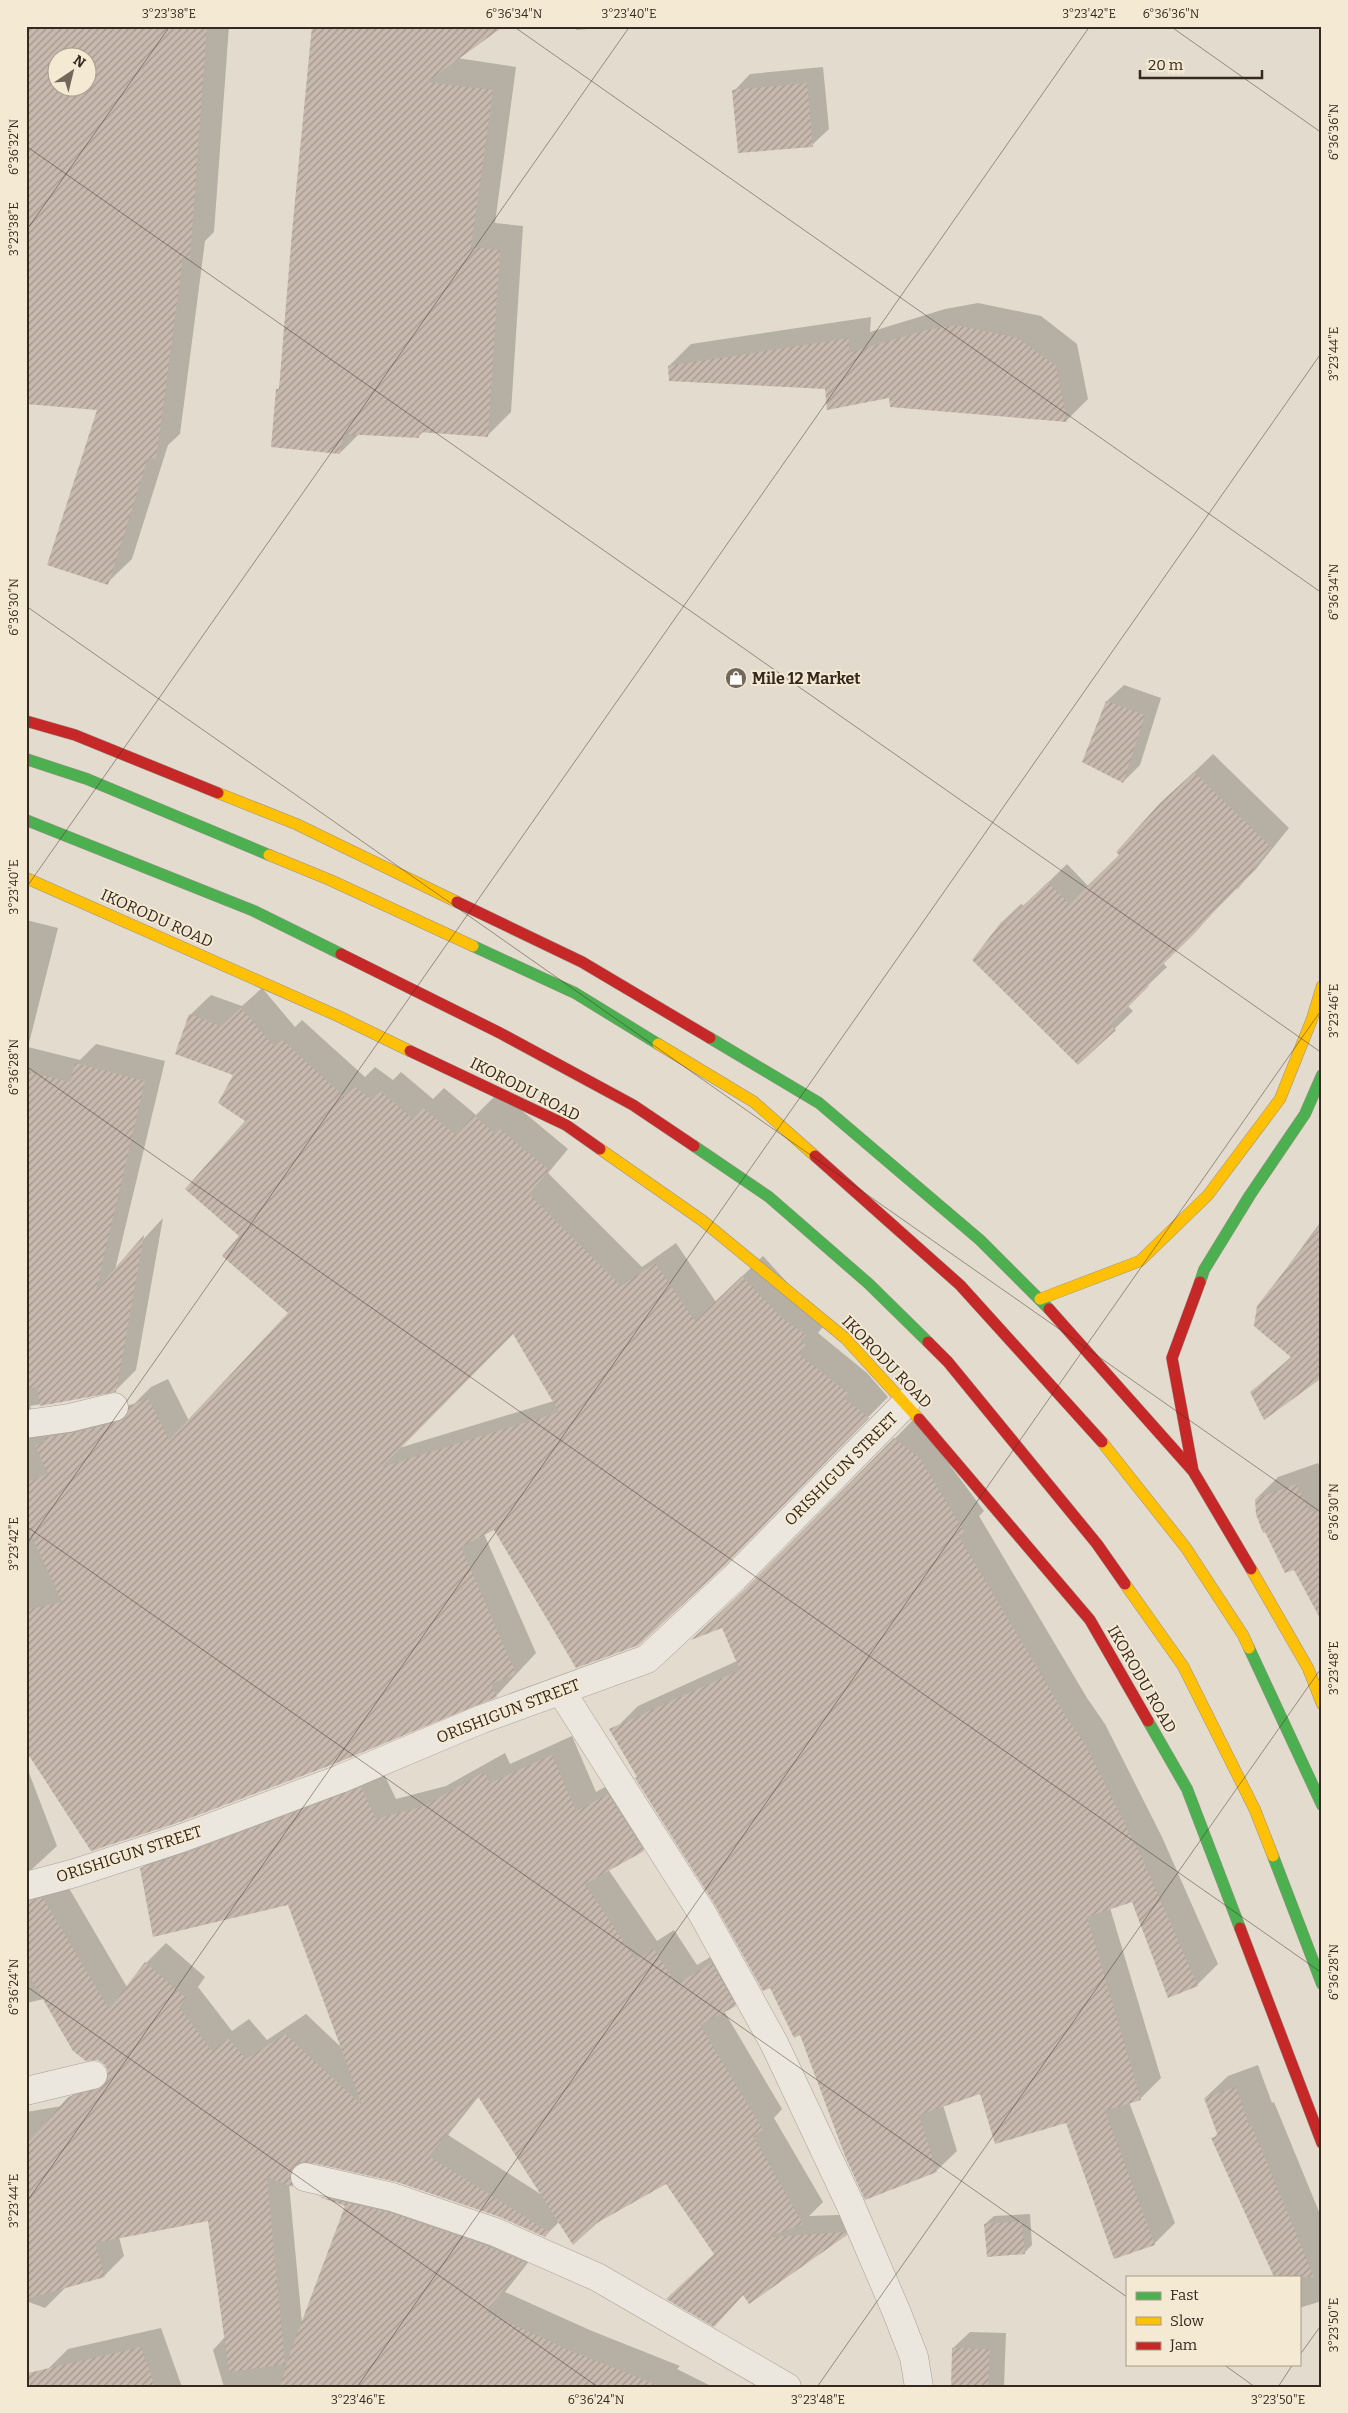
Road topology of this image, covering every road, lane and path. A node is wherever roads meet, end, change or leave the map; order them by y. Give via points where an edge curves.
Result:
1 (26, 721) edge
2 (26, 759) edge
3 (26, 820) edge
4 (26, 878) edge
5 (1322, 986) edge
6 (1322, 1075) edge
7 (1040, 1300) junction
8 (906, 1403) junction
9 (114, 1407) dead end
10 (26, 1424) edge
11 (1193, 1471) junction
12 (1315, 1665) edge
13 (561, 1691) junction
14 (1322, 1704) edge
15 (1322, 1805) edge
16 (26, 1886) edge
17 (1322, 1984) edge
18 (93, 2075) dead end
19 (26, 2091) edge
20 (1322, 2143) edge
21 (305, 2177) dead end
22 (787, 2387) edge
23 (919, 2387) edge

1 - 7 main road via 75,735 296,824 582,962 819,1103 980,1240
2 - 15 main road via 86,779 330,880 575,993 754,1102 960,1285 1090,1428 1186,1548 1243,1635
3 - 17 main road via 254,911 500,1033 633,1105 769,1197 869,1284 948,1362 1097,1544 1183,1666 1255,1810
4 - 8 main road, IKORODU ROAD via 338,1016 566,1125 710,1227 845,1338
5 - 7 main road via 1280,1099 1208,1195 1140,1261
6 - 11 main road via 1305,1114 1204,1270 1172,1358
7 - 11 main road
8 - 13 street, ORISHIGUN STREET via 734,1578 647,1659
8 - 20 main road, IKORODU ROAD via 1090,1620 1187,1789
9 - 10 street
11 - 12 main road via 1254,1573
12 - 14 main road
13 - 16 street, ORISHIGUN STREET via 182,1838
13 - 23 street via 702,1913 774,2043 893,2304 914,2357
18 - 19 street
21 - 22 street via 392,2196 495,2232 589,2273

